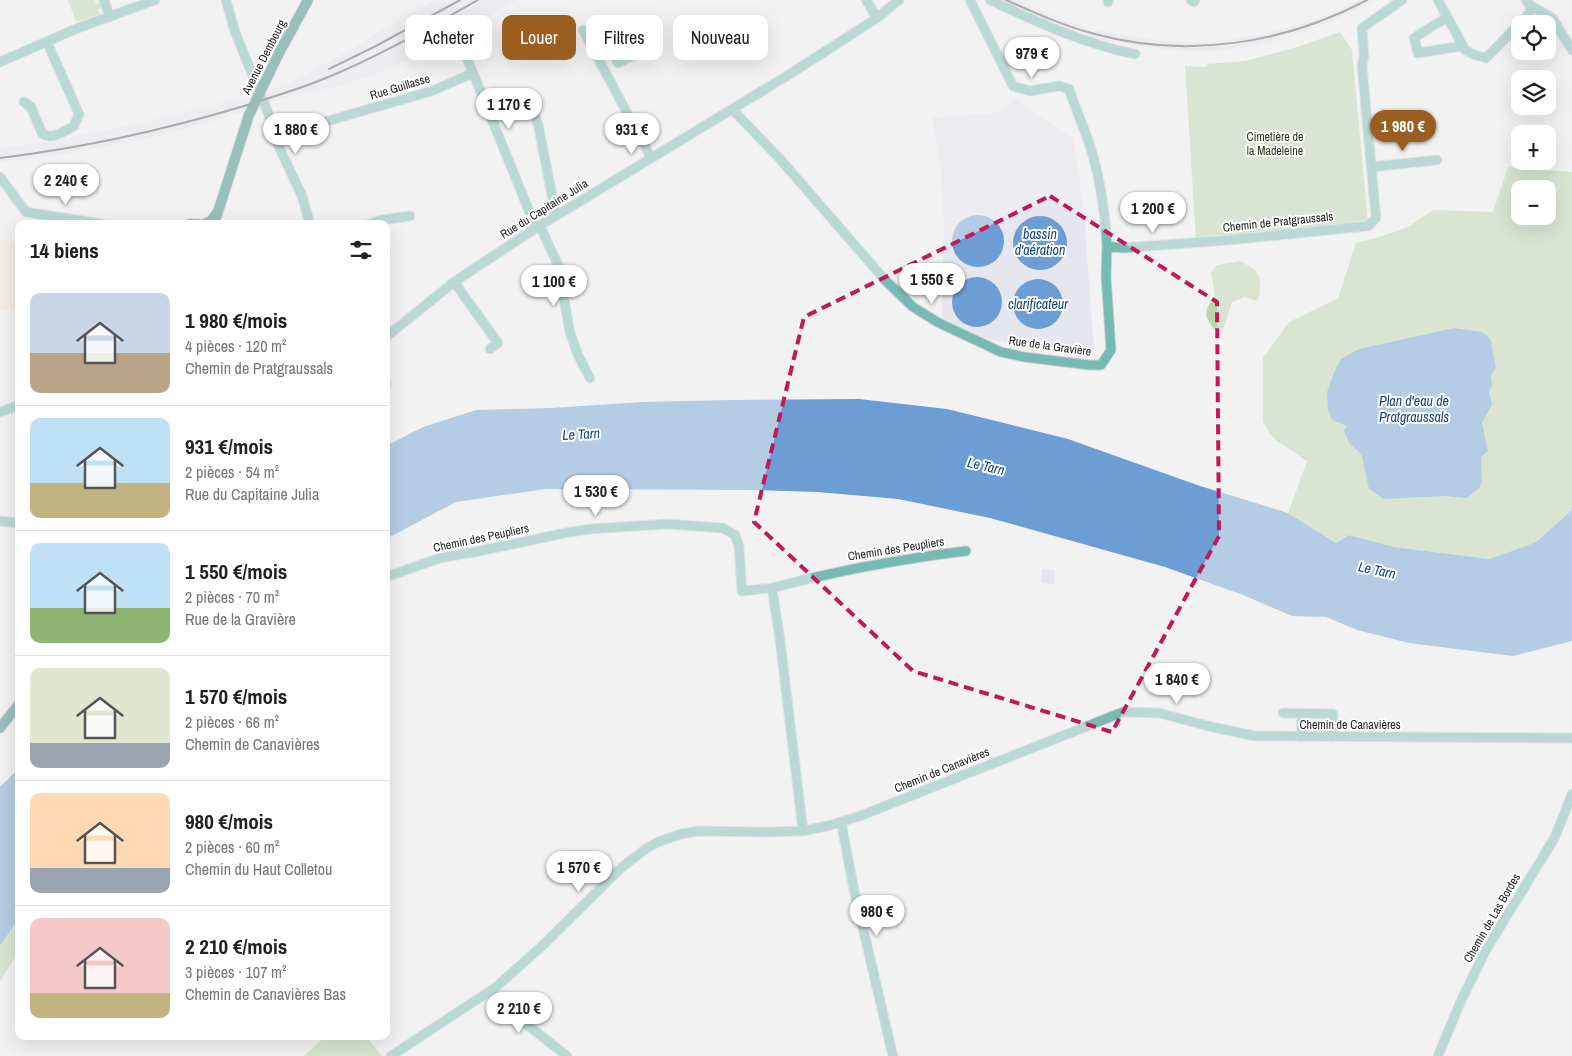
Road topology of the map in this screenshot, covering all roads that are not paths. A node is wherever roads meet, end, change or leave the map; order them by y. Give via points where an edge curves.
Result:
1 (104, 0) edge
2 (155, 0) edge
3 (226, 0) edge
4 (308, 0) edge
5 (866, 0) edge
6 (899, 0) edge
7 (970, 0) edge
8 (990, 0) edge
9 (1191, 0) edge
10 (1195, 0) edge
11 (1402, 0) edge
12 (1438, 0) edge
13 (890, 3) edge
14 (1529, 3) edge
15 (110, 17) junction
16 (1447, 17) junction
17 (877, 18) junction
18 (583, 30) dead end
19 (586, 36) edge
20 (47, 42) junction
21 (1462, 46) junction
22 (1572, 50) edge
23 (1135, 54) dead end
24 (468, 60) edge
25 (598, 60) edge
26 (0, 62) edge
27 (473, 73) junction
28 (259, 93) junction
29 (24, 102) dead end
30 (532, 108) dead end
31 (732, 109) junction
32 (276, 136) junction
33 (651, 158) junction
34 (1437, 160) dead end
35 (1371, 167) junction
36 (0, 177) edge
37 (218, 212) junction
38 (410, 216) dead end
39 (556, 216) junction
40 (77, 220) edge
41 (212, 220) edge
42 (215, 220) edge
43 (309, 220) edge
44 (381, 220) edge
45 (538, 227) junction
46 (1107, 246) junction
47 (454, 282) junction
48 (390, 334) edge
49 (490, 349) dead end
50 (590, 378) dead end
51 (15, 406) edge
52 (0, 412) edge
53 (0, 521) edge
54 (15, 523) edge
55 (966, 551) dead end
56 (390, 577) edge
57 (772, 588) junction
58 (15, 709) edge
59 (1283, 712) dead end
60 (1302, 713) junction
61 (0, 728) edge
62 (1301, 737) junction
63 (1332, 737) junction
64 (1572, 738) edge
65 (1572, 794) edge
66 (841, 822) junction
67 (803, 831) junction
68 (491, 990) junction
69 (391, 1056) edge
70 (567, 1056) edge
71 (893, 1056) edge
72 (1438, 1056) edge

1 - 15 street
2 - 15 street
3 - 28 street
4 - 28 main road, Avenue Dembourg
5 - 17 street
6 - 13 street, Rue du Capitaine Julia
7 - 46 street via 1013,86 1030,91 1058,86 1069,89 1089,145 1100,190
8 - 23 street via 1076,38
9 - 10 street
11 - 35 street, Chemin de Pratgraussals via 1362,28
12 - 16 street
13 - 17 street, Rue du Capitaine Julia
14 - 21 street via 1528,14 1486,58
14 - 22 street via 1552,18
15 - 20 street
16 - 21 street
16 - 21 street via 1414,38 1418,53
17 - 31 street, Rue du Capitaine Julia
18 - 19 street
20 - 26 street
20 - 29 street via 79,114 74,126 50,137 45,136 31,107
24 - 27 street
25 - 33 street
27 - 32 street, Rue Guillasse via 432,91
27 - 45 street
28 - 32 street
28 - 37 main road, Avenue Dembourg via 247,120
30 - 39 street
31 - 33 street, Rue du Capitaine Julia
31 - 46 street, Rue de la Gravière via 913,307 1001,352 1101,365 1111,350
32 - 43 street
33 - 39 street, Rue du Capitaine Julia
34 - 35 street
35 - 46 street, Chemin de Pratgraussals via 1376,218 1368,226 1229,240 1123,248
36 - 40 street via 26,212
37 - 41 main road
37 - 42 main road, Avenue Dembourg
38 - 44 street
39 - 45 street, Rue du Capitaine Julia
45 - 47 street, Rue du Capitaine Julia
45 - 50 street via 558,265 570,333
47 - 48 street, Rue du Capitaine Julia
47 - 49 street via 498,343
51 - 52 street
53 - 54 street
55 - 57 street, Chemin des Peupliers via 824,574
56 - 57 street, Chemin des Peupliers via 440,558 564,533 667,524 724,528 735,534 739,546 742,591
57 - 67 street
58 - 61 main road
59 - 60 street
60 - 62 street
60 - 63 street via 1333,714
62 - 63 street, Chemin de Canavières
62 - 66 street, Chemin de Canavières via 1255,736 1159,713 1123,712
63 - 64 street, Chemin de Canavières
65 - 72 street, Chemin de Las Bordes via 1555,837 1486,950
66 - 67 street, Chemin de Canavières
66 - 71 street
67 - 68 street, Chemin de Canavières via 700,831 658,842 622,867 541,947
68 - 69 street, Chemin de Canavières
68 - 70 street via 503,1006

